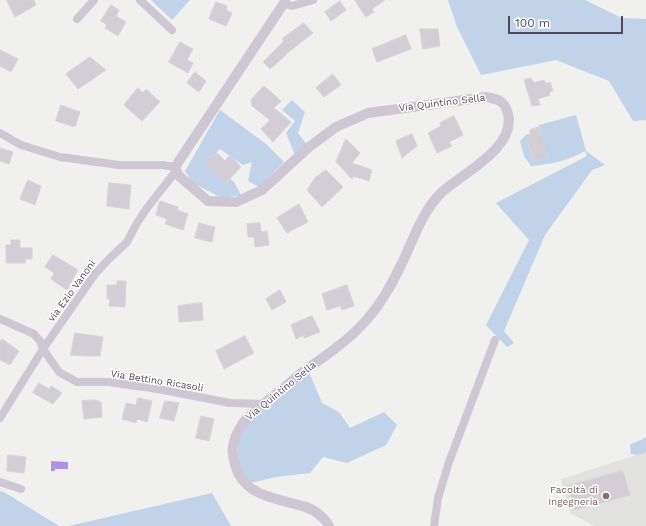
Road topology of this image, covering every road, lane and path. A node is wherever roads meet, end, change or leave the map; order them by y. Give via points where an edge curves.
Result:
1 (94, 0) edge
2 (140, 0) edge
3 (313, 0) edge
4 (284, 1) edge
5 (77, 19) dead end
6 (172, 30) dead end
7 (0, 133) edge
8 (176, 169) junction
9 (0, 319) edge
10 (495, 340) dead end
11 (43, 349) junction
12 (264, 404) junction
13 (0, 418) edge
14 (0, 482) edge
15 (20, 489) dead end
16 (329, 526) edge
17 (434, 526) edge

1 - 5 street
2 - 6 street
3 - 4 street via 292,6
4 - 8 street
7 - 8 street via 21,145 60,157 119,165 162,165
8 - 11 street, via Ezio Vanoni via 147,208 127,242 95,274
8 - 12 street, Via Quintino Sella via 178,175 208,202 236,202 262,190 309,147 336,127 368,113 486,96 497,98 507,111 509,125 497,148 435,200 417,230 393,282 371,314 342,343
9 - 11 street, Via Bettino Ricasoli via 34,334
10 - 17 street via 449,462 438,498
11 - 12 street, Via Bettino Ricasoli via 59,372 77,382 108,382 230,403
11 - 13 street, via Ezio Vanoni
12 - 16 street, Via Quintino Sella via 237,432 232,448 236,469 246,485 263,496 308,508 316,512
14 - 15 street

